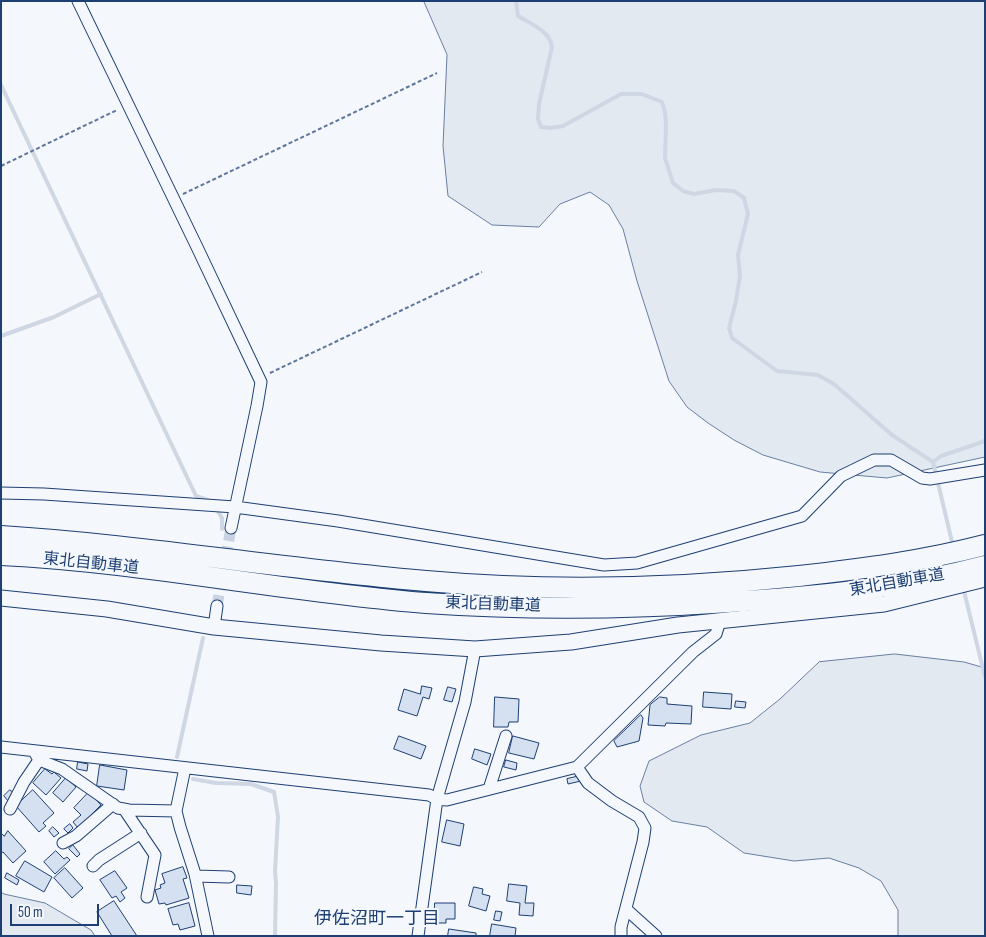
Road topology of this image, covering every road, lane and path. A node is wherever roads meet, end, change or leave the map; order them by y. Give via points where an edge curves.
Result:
1 (78, 1) edge
2 (437, 73) dead end
3 (128, 105) junction
4 (1, 166) edge
5 (174, 199) junction
6 (482, 272) dead end
7 (259, 378) junction
8 (985, 470) edge
9 (1, 493) edge
10 (235, 507) junction
11 (231, 528) tunnel mouth
12 (1, 536) edge
13 (985, 545) edge
14 (1, 555) edge
15 (985, 566) edge
16 (985, 579) edge
17 (1, 598) edge
18 (218, 606) tunnel mouth
19 (720, 620) junction
20 (214, 627) junction
21 (475, 649) junction
22 (506, 736) dead end
23 (1, 747) edge
24 (37, 755) junction
25 (185, 768) junction
26 (578, 768) junction
27 (489, 790) junction
28 (437, 799) junction
29 (113, 804) junction
30 (124, 809) junction
31 (10, 810) dead end
32 (176, 811) junction
33 (141, 833) junction
34 (63, 843) dead end
35 (93, 866) dead end
36 (196, 876) junction
37 (229, 877) dead end
38 (147, 897) dead end
39 (626, 909) junction
40 (208, 936) edge
41 (418, 936) edge
42 (622, 936) edge
43 (656, 936) edge

1 - 3 street
2 - 5 path
3 - 4 path
3 - 5 street
5 - 7 street
6 - 7 path
7 - 10 street via 257,406
8 - 10 street via 930,479 922,478 890,460 874,460 841,476 802,516 637,563 604,565
9 - 10 street
10 - 11 street
12 - 13 highway, 東北自動車道 via 426,581 551,587 668,586 765,579 901,563
14 - 15 highway, 東北自動車道 via 78,561 426,603 562,608 670,606 830,594
16 - 19 street via 884,604
17 - 20 street via 107,609
18 - 20 street
19 - 21 street via 570,642
19 - 26 street via 716,634 693,652
20 - 21 street
21 - 28 street via 465,702
22 - 27 street
23 - 24 street
24 - 25 street
24 - 29 street
24 - 31 street
25 - 28 street via 429,795
25 - 32 street
26 - 27 street
26 - 39 street via 588,783 638,817 644,828
27 - 28 street via 447,800
28 - 41 street
29 - 30 street
29 - 34 street
30 - 32 street
30 - 33 street
32 - 36 street
33 - 35 street
33 - 38 street via 155,855
36 - 37 street
36 - 40 street
39 - 42 street
39 - 43 street

